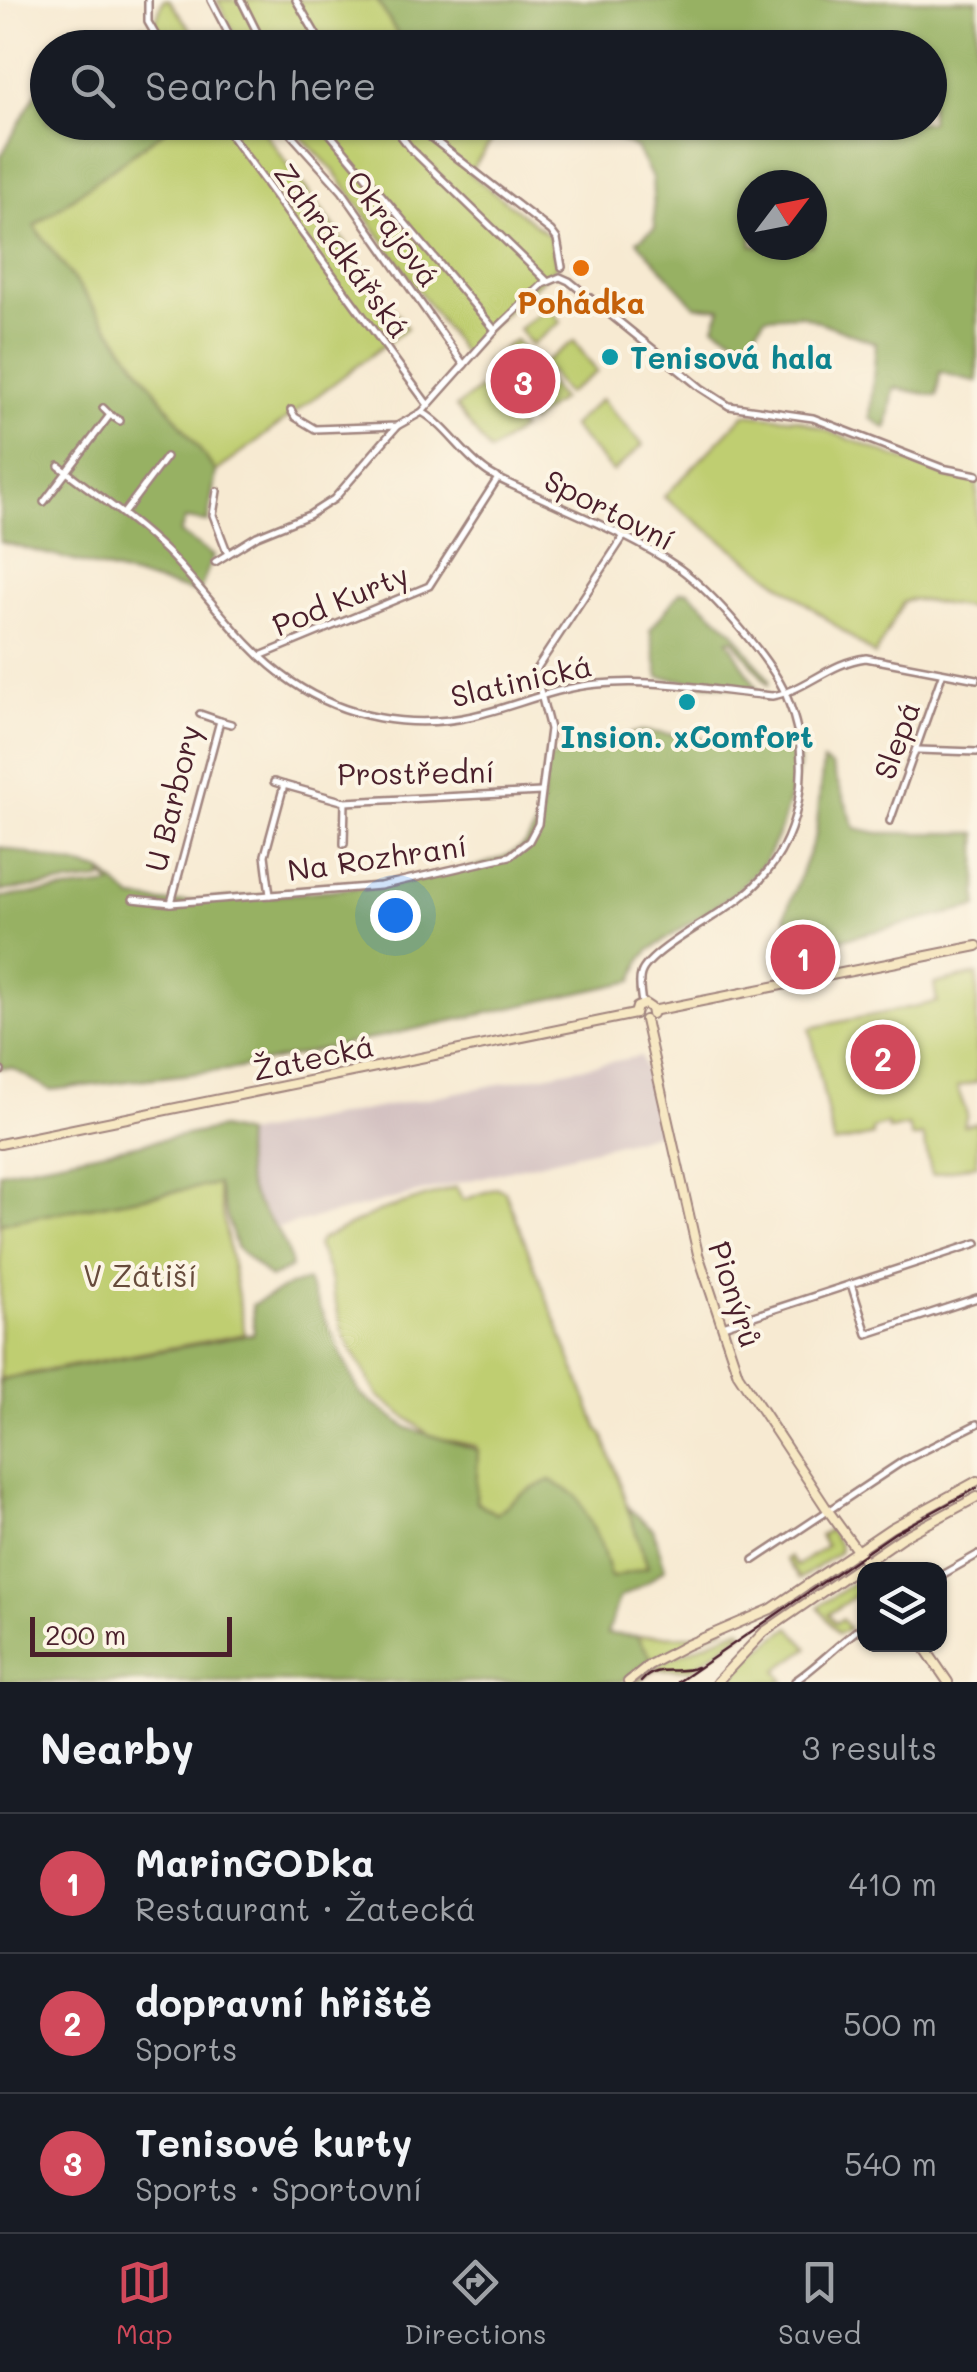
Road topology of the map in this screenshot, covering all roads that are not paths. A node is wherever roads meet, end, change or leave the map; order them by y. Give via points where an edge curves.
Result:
1 (148, 0) edge
2 (212, 0) edge
3 (242, 0) edge
4 (296, 0) edge
5 (153, 30) edge
6 (227, 30) edge
7 (256, 30) edge
8 (314, 30) edge
9 (233, 140) edge
10 (296, 140) edge
11 (335, 140) edge
12 (405, 140) edge
13 (434, 140) edge
14 (562, 267) dead end
15 (547, 281) junction
16 (495, 330) junction
17 (464, 365) junction
18 (428, 405) junction
19 (102, 408) dead end
20 (291, 410) dead end
21 (422, 412) junction
22 (110, 415) junction
23 (120, 421) dead end
24 (397, 426) junction
25 (166, 456) dead end
26 (59, 466) dead end
27 (66, 472) junction
28 (977, 475) edge
29 (498, 478) junction
30 (217, 491) dead end
31 (44, 502) dead end
32 (123, 514) junction
33 (624, 536) junction
34 (228, 554) junction
35 (215, 562) dead end
36 (260, 656) junction
37 (942, 675) junction
38 (977, 680) edge
39 (540, 694) junction
40 (786, 694) junction
41 (200, 714) dead end
42 (220, 721) junction
43 (230, 724) dead end
44 (918, 750) junction
45 (977, 752) edge
46 (274, 782) dead end
47 (284, 785) junction
48 (542, 792) junction
49 (345, 802) junction
50 (890, 821) dead end
51 (344, 844) dead end
52 (270, 895) junction
53 (133, 899) dead end
54 (171, 903) junction
55 (977, 946) edge
56 (642, 1004) junction
57 (652, 1011) junction
58 (635, 1014) junction
59 (645, 1020) junction
60 (0, 1144) edge
61 (977, 1242) edge
62 (851, 1284) junction
63 (977, 1298) edge
64 (722, 1326) junction
65 (977, 1424) edge
66 (977, 1482) edge
67 (977, 1497) edge
68 (827, 1510) junction
69 (857, 1550) junction
70 (977, 1555) edge
71 (754, 1560) dead end
72 (866, 1562) edge
73 (874, 1562) edge
74 (947, 1572) edge
75 (857, 1574) edge
76 (857, 1629) edge
77 (927, 1652) edge
78 (628, 1682) edge
79 (717, 1682) edge
80 (795, 1682) edge
81 (948, 1682) edge

1 - 5 street
2 - 6 street
3 - 7 street
4 - 8 street
9 - 18 street, Zahrádkářská
10 - 17 street, Okrajová via 342,191
11 - 16 street
12 - 15 street
13 - 14 street via 551,230
15 - 16 street
15 - 28 street via 570,281 729,406 813,418
16 - 17 street
17 - 18 street
18 - 21 street
19 - 22 street
20 - 24 street via 315,429
21 - 24 street
21 - 29 street, Sportovní
22 - 23 street
22 - 27 street
24 - 34 street via 334,500
25 - 32 street
26 - 27 street, Slatinická
27 - 31 street
27 - 32 street, Slatinická
29 - 33 street, Sportovní
29 - 36 street, Pod Kurty via 429,586
30 - 34 street via 213,515
32 - 36 street, Slatinická via 167,552
33 - 39 street via 539,664
33 - 40 street, Sportovní via 711,597
34 - 35 street
36 - 39 street, Slatinická via 323,700 392,720 474,716
37 - 38 street
37 - 40 street via 848,660
37 - 44 street, Slepá
39 - 40 street, Slatinická via 617,682
39 - 48 street, Na Rozhraní via 550,730
40 - 56 street, Sportovní via 802,760 800,800 785,843 744,896 651,959 640,978
41 - 42 street, U Barbory
42 - 43 street
42 - 54 street, U Barbory
44 - 45 street
44 - 50 street, Slepá
46 - 47 street, Prostřední
47 - 49 street, Prostřední
47 - 52 street via 265,855
48 - 49 street, Prostřední
48 - 52 street, Na Rozhraní via 529,841 502,860 380,886
49 - 51 street
52 - 54 street, Na Rozhraní
53 - 54 street, Na Rozhraní
55 - 57 street
56 - 57 street
56 - 58 street
57 - 59 street
58 - 59 street
58 - 60 street, Žatecká
59 - 64 street, Pionýrů via 698,1254
61 - 62 street
62 - 63 street via 868,1334
62 - 64 street
64 - 68 street, Pionýrů via 738,1374
65 - 68 street via 902,1461
66 - 69 street
67 - 73 street via 920,1526
68 - 69 street, Pionýrů
68 - 71 street
69 - 72 street, Pionýrů
69 - 78 street via 772,1609 687,1645
70 - 74 street
75 - 79 street via 764,1632
76 - 80 street
77 - 81 street

